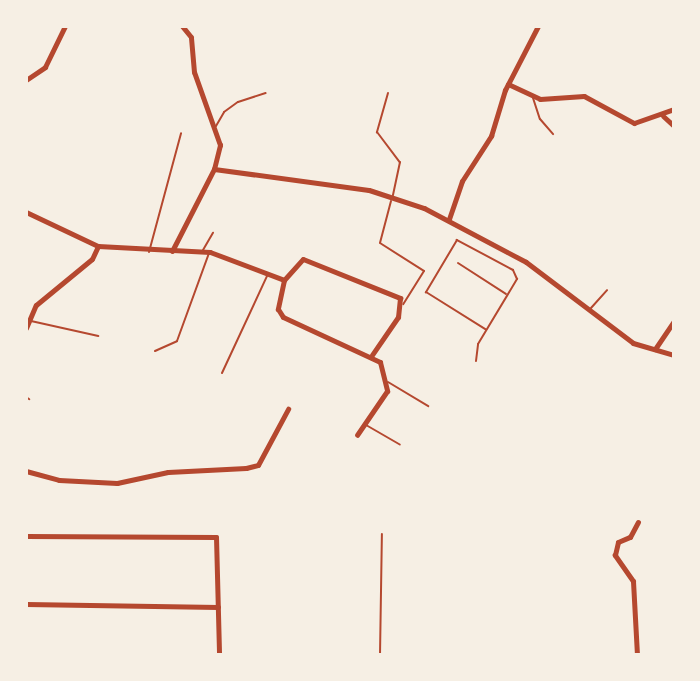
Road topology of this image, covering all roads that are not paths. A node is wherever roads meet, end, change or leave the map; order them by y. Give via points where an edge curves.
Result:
1 (65, 26) edge
2 (182, 26) edge
3 (538, 26) edge
4 (27, 83) edge
5 (508, 84) junction
6 (266, 93) dead end
7 (388, 93) dead end
8 (533, 97) junction
9 (674, 109) edge
10 (662, 115) junction
11 (674, 126) edge
12 (215, 127) junction
13 (181, 133) dead end
14 (553, 134) dead end
15 (214, 169) junction
16 (674, 180) edge
17 (392, 197) junction
18 (674, 201) edge
19 (26, 212) edge
20 (449, 219) junction
21 (213, 233) dead end
22 (98, 246) junction
23 (172, 251) junction
24 (149, 252) junction
25 (206, 252) junction
26 (458, 263) dead end
27 (424, 271) junction
28 (268, 273) junction
29 (435, 273) junction
30 (284, 280) junction
31 (607, 290) dead end
32 (507, 294) junction
33 (403, 304) junction
34 (590, 309) junction
35 (30, 321) junction
36 (674, 321) edge
37 (26, 328) edge
38 (485, 329) junction
39 (98, 336) dead end
40 (655, 349) junction
41 (155, 351) dead end
42 (372, 355) junction
43 (674, 355) edge
44 (476, 361) dead end
45 (222, 373) dead end
46 (388, 382) junction
47 (428, 406) dead end
48 (288, 409) dead end
49 (364, 425) junction
50 (357, 435) dead end
51 (400, 445) dead end
52 (26, 471) edge
53 (638, 522) dead end
54 (382, 534) dead end
55 (26, 536) edge
56 (26, 604) edge
57 (218, 607) junction
58 (219, 655) edge
59 (380, 655) edge
60 (637, 655) edge

1 - 4 street via 45,67
2 - 12 street via 191,37 194,72
3 - 5 street
5 - 8 street
5 - 20 street via 495,128 462,181
6 - 12 lane via 231,107
7 - 17 lane via 377,132 400,162
8 - 10 street via 584,96 634,123
8 - 14 lane via 540,119
9 - 10 street
10 - 11 street
12 - 15 street via 220,145
13 - 24 lane
15 - 17 street
15 - 23 street
16 - 18 street
17 - 20 street
17 - 27 lane via 380,243
19 - 22 street
20 - 34 street via 487,237
21 - 25 lane
22 - 24 street
22 - 35 street via 92,259 36,305
23 - 24 street
23 - 25 street
25 - 28 street
25 - 41 lane via 177,341
26 - 32 lane
27 - 29 lane
27 - 33 lane
28 - 30 street
28 - 45 lane
29 - 32 lane via 461,240 513,270 517,279
29 - 38 lane via 426,292
30 - 33 street via 303,259 393,294
30 - 42 street via 278,309 283,317
31 - 34 lane
32 - 38 lane
33 - 42 street
34 - 40 street via 627,340
35 - 37 street
35 - 39 lane
36 - 40 street
38 - 44 lane via 474,353
40 - 43 street
42 - 46 street
46 - 47 lane
46 - 49 street
48 - 52 street via 258,465 246,468 168,472 117,483 59,480
49 - 50 street
49 - 51 lane
53 - 60 street via 630,537 618,542 615,555 633,581
54 - 59 lane
55 - 57 street via 212,535 220,544
56 - 57 street
57 - 58 street

